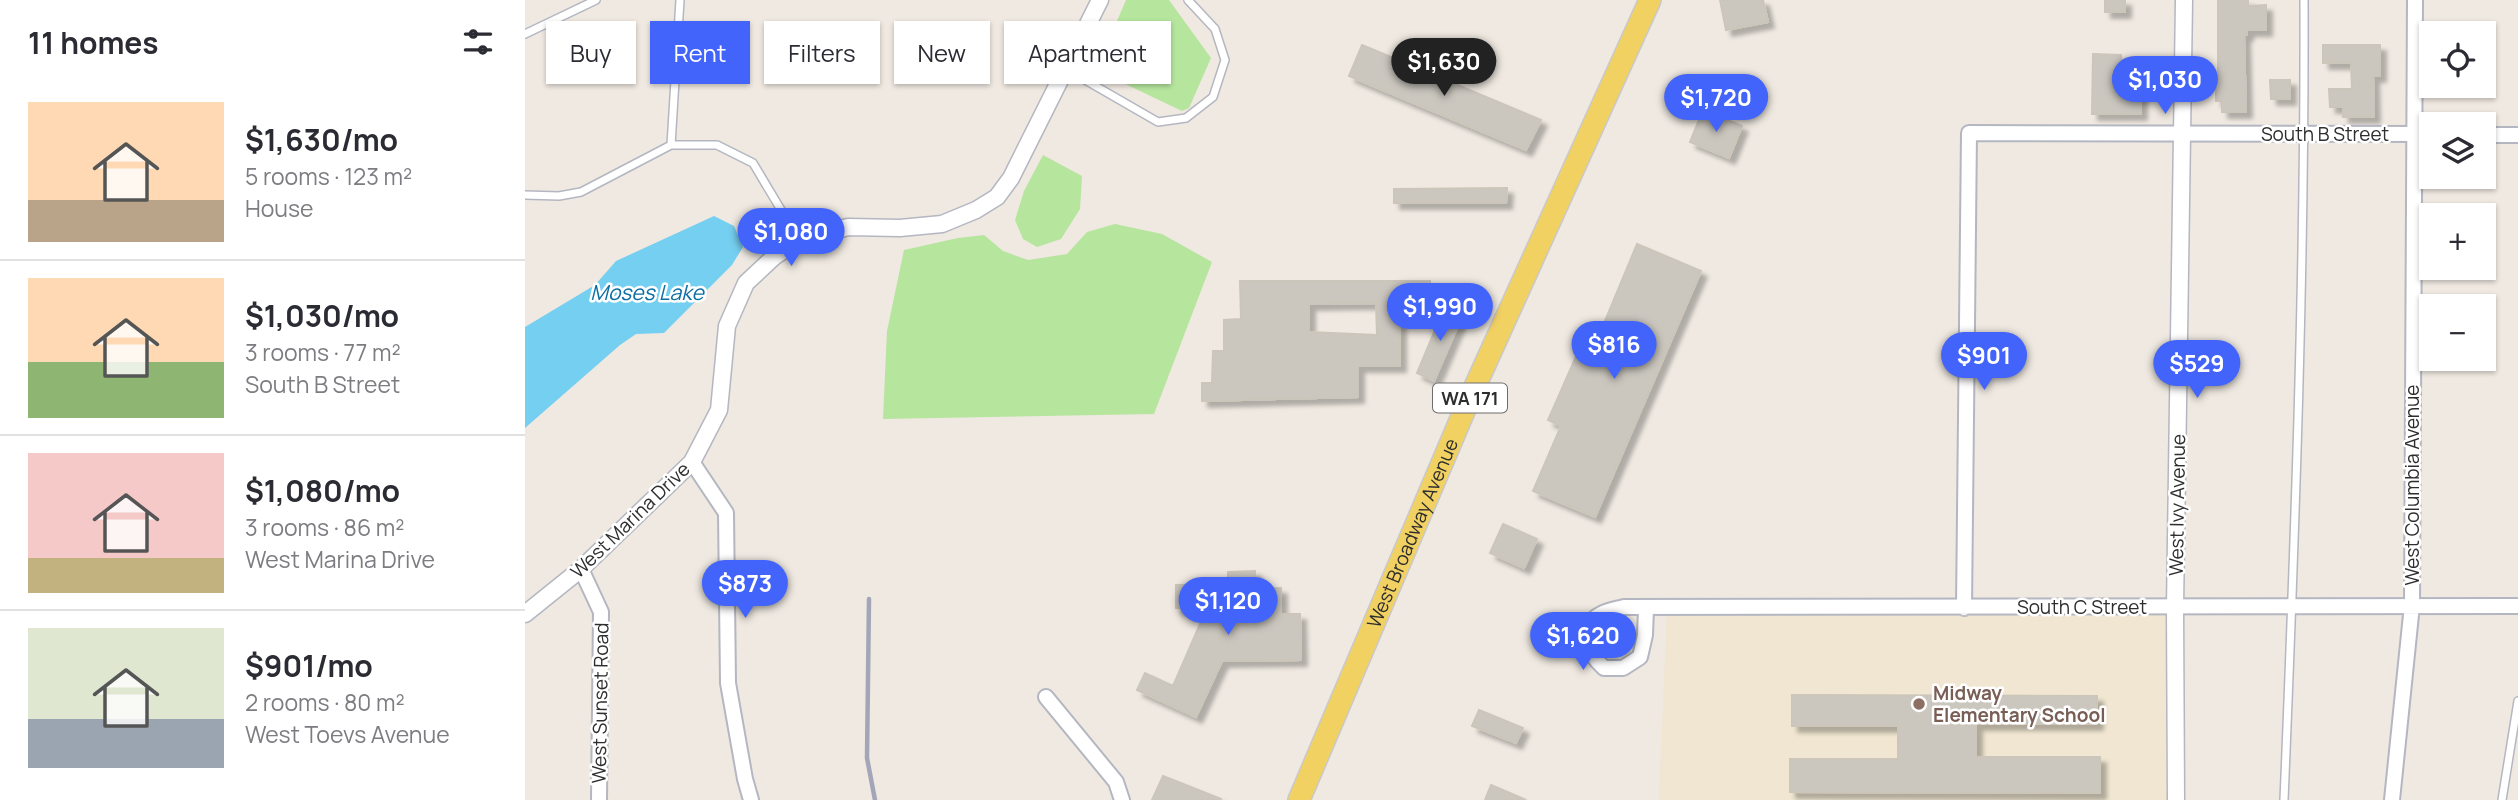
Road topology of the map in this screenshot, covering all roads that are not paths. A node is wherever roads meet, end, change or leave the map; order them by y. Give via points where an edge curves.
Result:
1 (596, 0) edge
2 (680, 0) edge
3 (1100, 0) edge
4 (1188, 0) edge
5 (1650, 0) edge
6 (2184, 0) edge
7 (2304, 0) edge
8 (2415, 0) edge
9 (1090, 21) edge
10 (525, 34) edge
11 (1058, 84) edge
12 (1092, 84) edge
13 (2182, 134) junction
14 (2305, 134) junction
15 (2414, 134) junction
16 (2419, 134) edge
17 (2496, 135) edge
18 (2518, 135) edge
19 (671, 145) junction
20 (525, 195) edge
21 (799, 240) junction
22 (692, 462) junction
23 (581, 569) junction
24 (2292, 606) junction
25 (2411, 606) junction
26 (2518, 606) edge
27 (2175, 607) junction
28 (1646, 608) junction
29 (1964, 608) junction
30 (525, 614) edge
31 (1046, 696) dead end
32 (2518, 701) edge
33 (600, 800) edge
34 (751, 800) edge
35 (1122, 800) edge
36 (1300, 800) edge
37 (2176, 800) edge
38 (2284, 800) edge
39 (2392, 800) edge
40 (2502, 800) edge

1 - 10 lane
2 - 19 lane
3 - 9 street, West Marina Drive
4 - 12 lane via 1215,29 1225,60 1213,97 1186,118 1158,122
5 - 36 main road, West Broadway Avenue / WA 171 via 1468,401
6 - 13 street, West Ivy Avenue
7 - 14 lane
8 - 15 street, West Columbia Avenue
11 - 21 street, West Marina Drive via 997,197 942,224 849,227
13 - 14 street, South B Street
13 - 27 street, West Ivy Avenue
13 - 29 street, South B Street via 1969,133
14 - 15 street, South B Street
14 - 24 lane
15 - 16 street, South B Street
15 - 25 street, West Columbia Avenue
17 - 18 street
19 - 20 lane via 581,192
19 - 21 lane via 717,145 753,163
21 - 22 street, West Marina Drive via 746,283 727,326 719,410
22 - 23 street, West Marina Drive
22 - 34 street via 726,513 728,683
23 - 30 street, West Marina Drive
23 - 33 street, West Sunset Road via 601,612
24 - 25 street, South C Street
24 - 27 street, South C Street
24 - 38 lane
25 - 26 street, South C Street
25 - 39 street, West Columbia Avenue
27 - 29 street, South C Street
27 - 37 street, West Ivy Avenue
28 - 28 street, South C Street via 1624,607 1600,614 1589,625 1587,642 1593,658 1604,667 1623,668 1640,657
28 - 29 street, South C Street
31 - 35 street via 1116,782
32 - 40 lane

